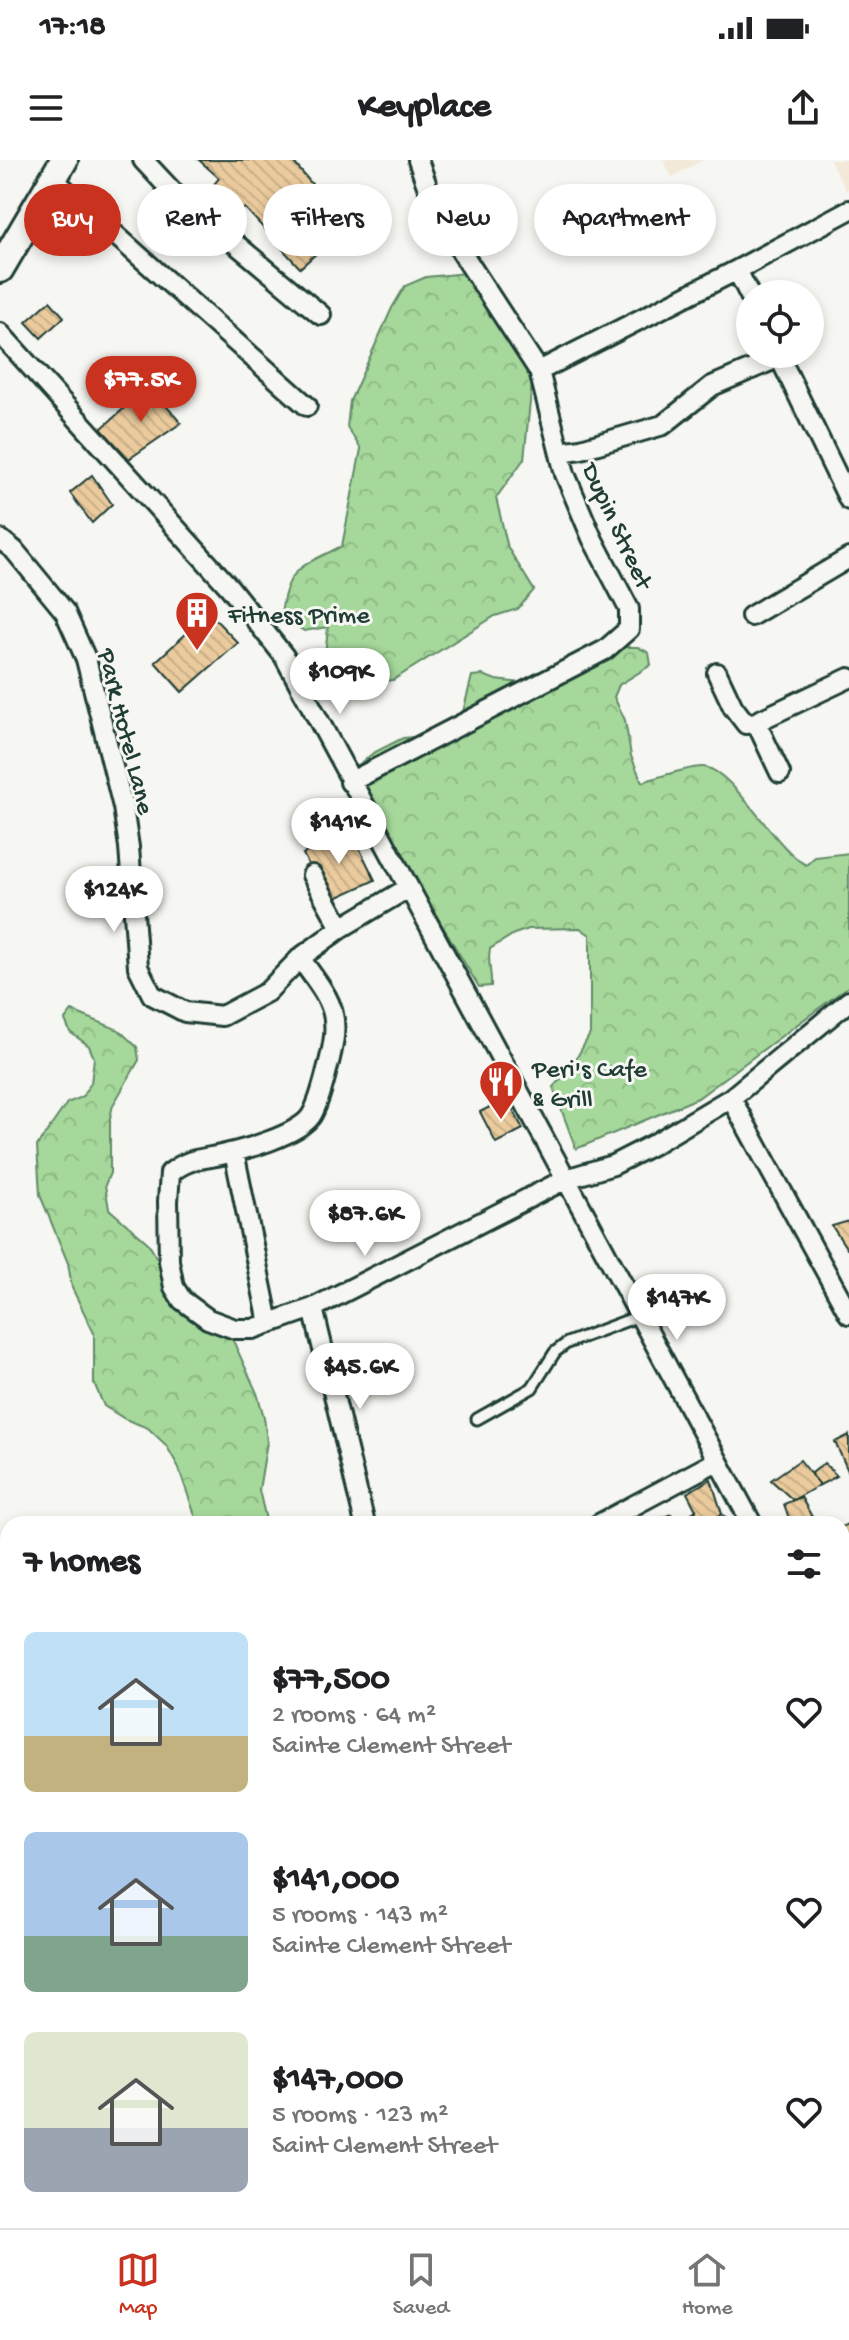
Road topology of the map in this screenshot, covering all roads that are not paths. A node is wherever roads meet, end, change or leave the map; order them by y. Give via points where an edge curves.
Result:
1 (143, 160) edge
2 (418, 160) edge
3 (59, 169) edge
4 (849, 210) edge
5 (0, 269) edge
6 (737, 270) junction
7 (742, 280) edge
8 (321, 315) dead end
9 (0, 333) edge
10 (752, 368) edge
11 (785, 368) edge
12 (539, 371) junction
13 (307, 406) dead end
14 (560, 452) junction
15 (849, 500) edge
16 (0, 539) edge
17 (849, 558) edge
18 (751, 616) dead end
19 (717, 673) dead end
20 (849, 678) edge
21 (756, 722) junction
22 (780, 773) dead end
23 (350, 782) junction
24 (312, 875) dead end
25 (408, 888) junction
26 (341, 928) junction
27 (300, 958) junction
28 (849, 1001) edge
29 (731, 1098) junction
30 (234, 1152) junction
31 (566, 1179) junction
32 (313, 1308) junction
33 (849, 1314) edge
34 (639, 1316) junction
35 (269, 1323) junction
36 (477, 1419) dead end
37 (717, 1461) junction
38 (363, 1516) edge
39 (614, 1516) edge
40 (748, 1516) edge

1 - 8 street via 172,191
2 - 12 street, Dupin Street via 455,242
3 - 5 street
3 - 13 street
4 - 6 street
6 - 7 street
6 - 12 street
9 - 23 street via 259,621 301,685
10 - 14 street via 712,386 663,425
11 - 15 street
12 - 14 street, Dupin Street
14 - 23 street, Dupin Street via 592,538 629,609 629,629 605,650
16 - 27 street, Park Hotel Lane via 65,612 86,659 123,807 138,967 152,995 185,1012 222,1016 267,992
17 - 18 street
19 - 21 street via 746,724
20 - 21 street
21 - 22 street
23 - 25 street
24 - 26 street
25 - 26 street, Park Hotel Lane
25 - 31 street
26 - 27 street, Park Hotel Lane
27 - 30 street via 335,1015 336,1040 322,1091 310,1118 297,1128
28 - 29 street
29 - 31 street via 613,1165
29 - 33 street
30 - 35 street
30 - 35 street via 185,1162 170,1173 169,1261 174,1287 208,1319 235,1329
31 - 32 street
31 - 34 street
32 - 35 street
32 - 38 street
34 - 36 lane via 567,1343 532,1388
34 - 37 street
37 - 39 street
37 - 40 street

